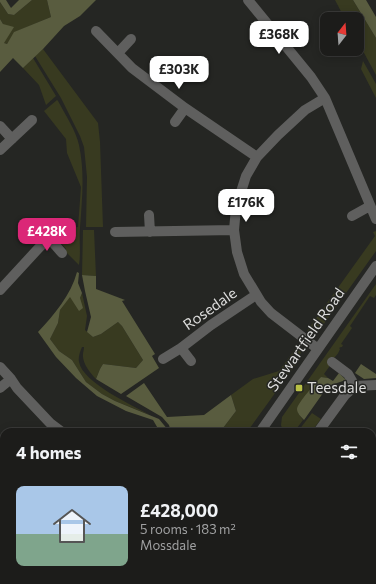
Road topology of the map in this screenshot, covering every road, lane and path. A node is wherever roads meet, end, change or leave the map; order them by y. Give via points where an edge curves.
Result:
1 (248, 0) edge
2 (96, 31) dead end
3 (132, 39) dead end
4 (118, 53) junction
5 (325, 98) junction
6 (185, 108) junction
7 (32, 120) dead end
8 (175, 122) dead end
9 (0, 126) edge
10 (12, 139) junction
11 (0, 150) edge
12 (257, 157) junction
13 (370, 206) junction
14 (149, 215) dead end
15 (352, 216) dead end
16 (376, 219) edge
17 (61, 224) dead end
18 (234, 230) junction
19 (115, 232) dead end
20 (150, 232) junction
21 (48, 237) junction
22 (62, 253) dead end
23 (376, 266) edge
24 (0, 290) edge
25 (256, 295) junction
26 (181, 348) junction
27 (318, 349) junction
28 (163, 359) dead end
29 (191, 361) dead end
30 (332, 362) dead end
31 (0, 367) edge
32 (10, 379) junction
33 (376, 385) edge
34 (355, 386) junction
35 (0, 388) edge
36 (57, 428) edge
37 (266, 428) edge
38 (321, 428) edge

1 - 5 street
2 - 4 street
3 - 4 street
4 - 6 street via 132,68
5 - 12 street via 305,110
5 - 13 street
6 - 8 street
6 - 12 street
7 - 10 street
9 - 10 street
10 - 11 street
12 - 18 street via 246,176 240,195
13 - 15 street
13 - 16 street
14 - 20 street
17 - 21 street
18 - 20 street
18 - 25 street via 244,274
19 - 20 street
21 - 22 street
21 - 24 street
23 - 27 street, Stewartfield Road
25 - 26 street, Rosedale via 210,325
25 - 27 street via 271,313
26 - 28 street, Rosedale
26 - 29 street, Rosedale
27 - 37 street, Stewartfield Road
30 - 34 street via 348,374
31 - 32 street
32 - 35 street
32 - 36 street
33 - 34 street
34 - 38 street via 345,395

